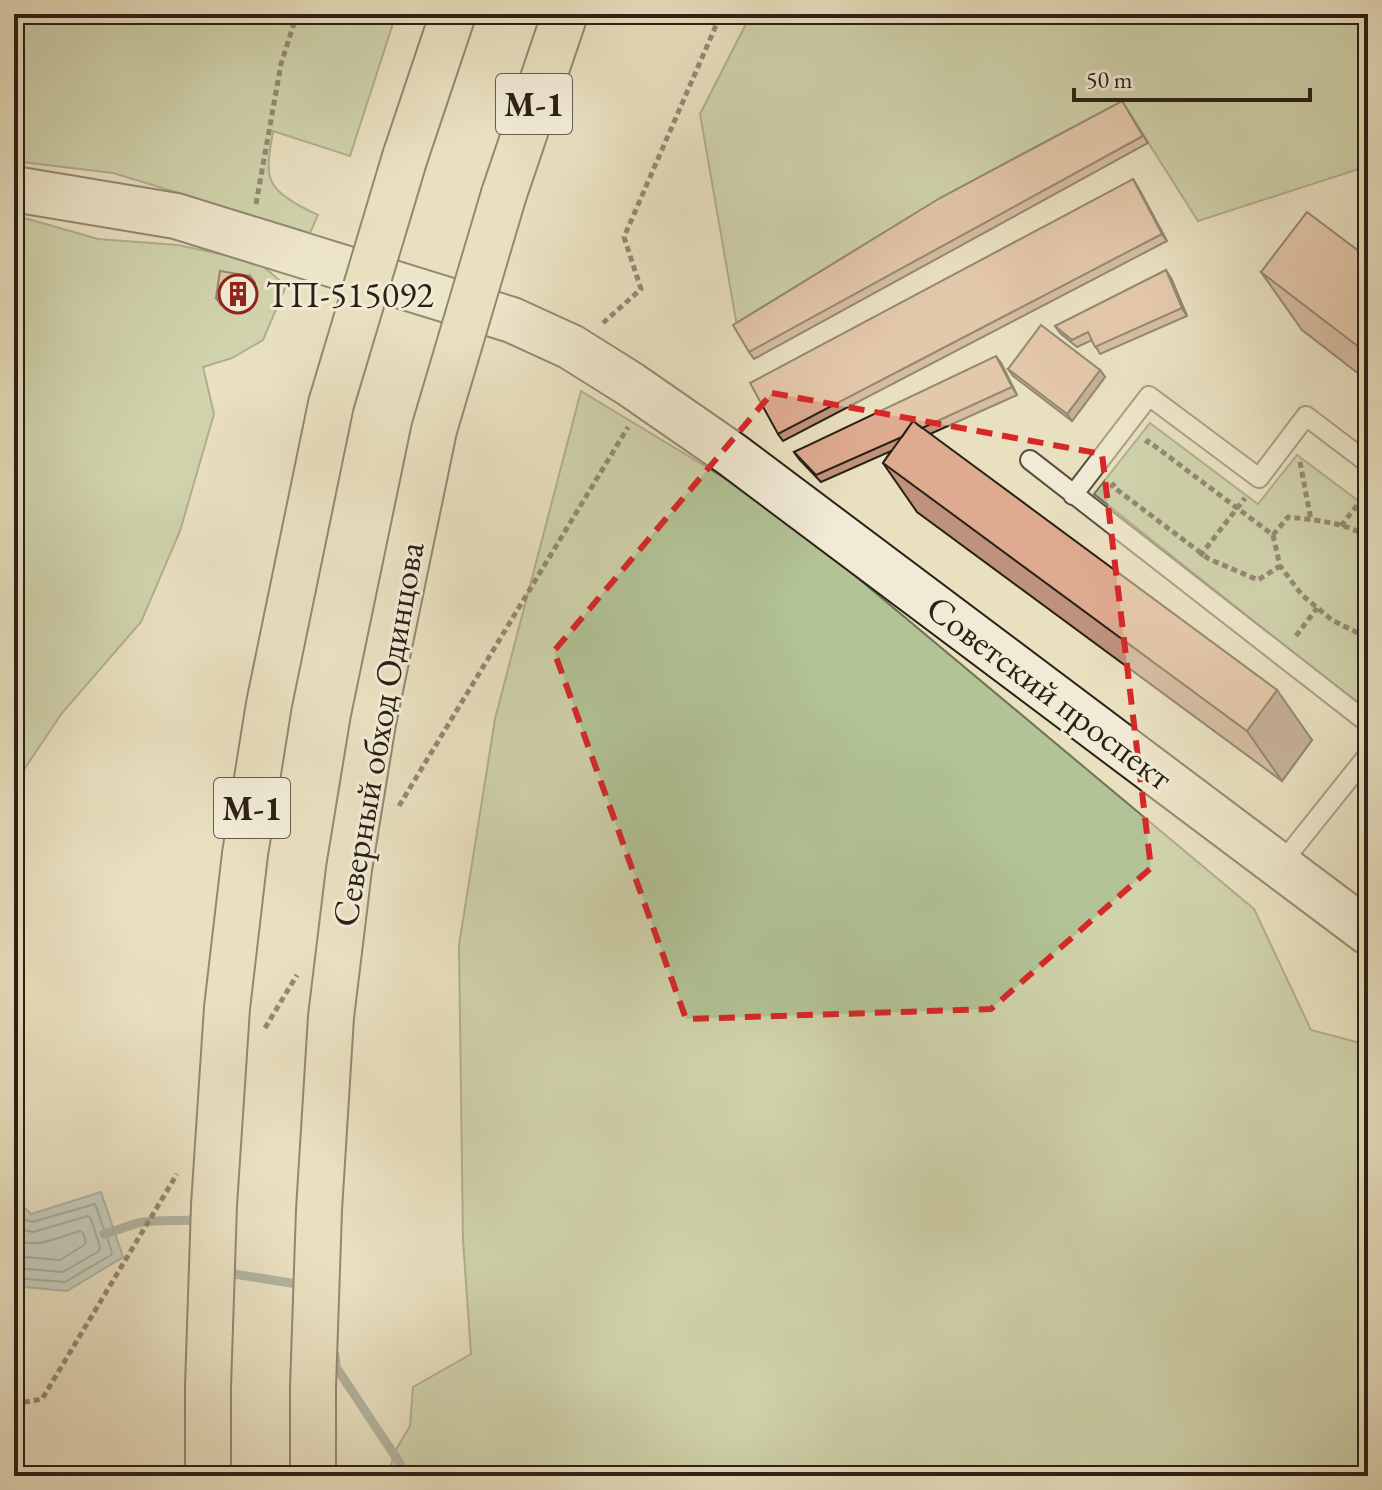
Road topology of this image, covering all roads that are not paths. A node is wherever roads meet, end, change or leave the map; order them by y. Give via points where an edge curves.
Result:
1 (453, 14) edge
2 (565, 14) edge
3 (14, 189) edge
4 (1030, 460) dead end
5 (1368, 463) edge
6 (1073, 495) junction
7 (1368, 723) edge
8 (1368, 755) edge
9 (1280, 865) junction
10 (1368, 932) edge
11 (208, 1476) edge
12 (313, 1476) edge

1 - 11 highway, М-1, bridge via 331,404 269,704 227,1008 214,1205
2 - 12 highway, Северный обход Одинцова / М-1, bridge via 504,194 434,430 373,723 331,1017
3 - 9 street, Советский проспект via 176,216 512,320 571,347 731,454
4 - 6 lane
5 - 6 lane via 1306,416 1259,478 1149,396
6 - 7 lane
8 - 9 lane
9 - 10 street, Советский проспект

